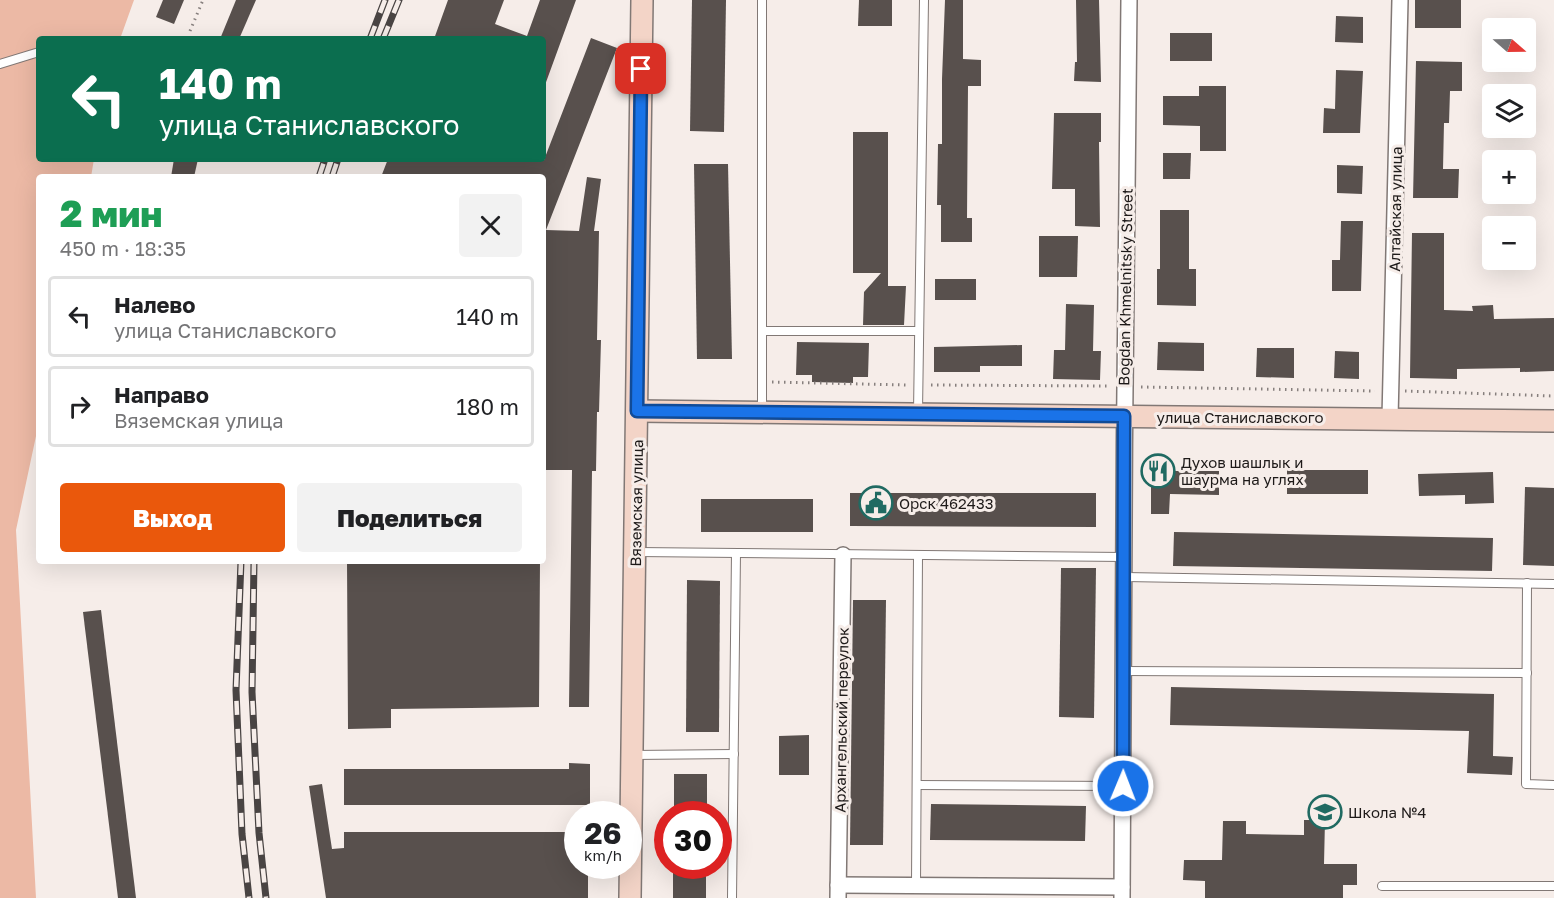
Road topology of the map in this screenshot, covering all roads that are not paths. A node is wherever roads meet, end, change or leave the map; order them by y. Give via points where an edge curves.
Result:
1 (642, 0) edge
2 (762, 0) edge
3 (924, 0) edge
4 (1129, 0) edge
5 (1400, 0) edge
6 (36, 53) edge
7 (0, 64) edge
8 (762, 331) junction
9 (919, 331) junction
10 (637, 411) junction
11 (762, 412) junction
12 (918, 414) junction
13 (1124, 416) junction
14 (1390, 418) junction
15 (1554, 421) edge
16 (635, 552) junction
17 (736, 553) junction
18 (843, 555) junction
19 (918, 555) junction
20 (1125, 557) junction
21 (1125, 577) junction
22 (1527, 583) junction
23 (1554, 584) edge
24 (1124, 671) junction
25 (1527, 673) junction
26 (734, 754) junction
27 (632, 755) junction
28 (917, 785) junction
29 (1554, 785) edge
30 (1123, 786) junction
31 (916, 885) junction
32 (1382, 886) dead end
33 (1554, 886) edge
34 (838, 891) edge
35 (1122, 892) edge
36 (630, 898) edge
37 (732, 898) edge

1 - 10 main road, Вяземская улица
2 - 8 lane
3 - 9 lane
4 - 13 street, Bogdan Khmelnitsky Street
5 - 14 street, Алтайская улица
6 - 7 lane
8 - 9 lane
8 - 11 lane
9 - 12 lane
10 - 11 main road, улица Станиславского
10 - 16 main road, Вяземская улица
11 - 12 main road, улица Станиславского
12 - 13 main road, улица Станиславского
13 - 14 main road, улица Станиславского
13 - 20 street, Bogdan Khmelnitsky Street
14 - 15 main road, улица Станиславского
16 - 17 lane
16 - 27 main road, Вяземская улица
17 - 18 lane
17 - 26 lane
18 - 19 lane
18 - 34 street, Архангельский переулок
19 - 20 lane
19 - 28 lane
20 - 21 street, Bogdan Khmelnitsky Street
21 - 22 lane
21 - 24 street, Bogdan Khmelnitsky Street
22 - 23 lane
22 - 25 lane
24 - 25 lane
24 - 30 street, Bogdan Khmelnitsky Street
25 - 29 lane via 1526,784
26 - 27 lane
26 - 37 lane
27 - 36 main road, Вяземская улица
28 - 30 lane
28 - 31 lane
30 - 35 street, Bogdan Khmelnitsky Street
31 - 34 street
31 - 35 street
32 - 33 lane

